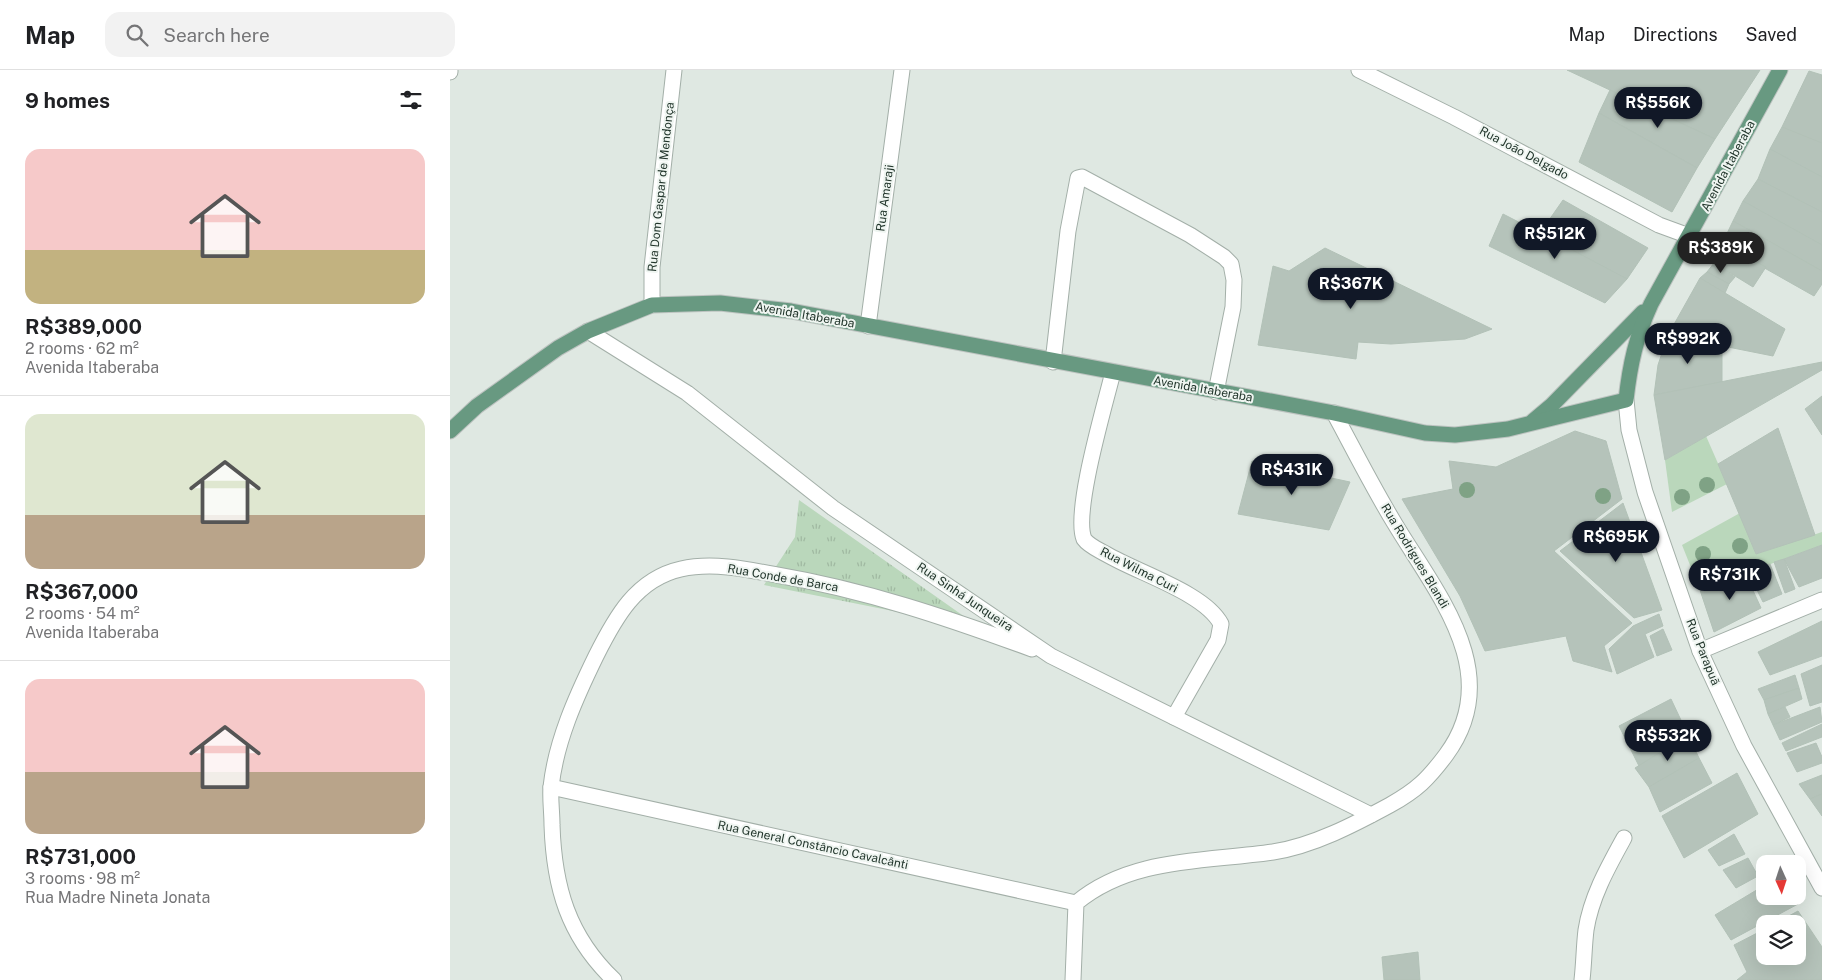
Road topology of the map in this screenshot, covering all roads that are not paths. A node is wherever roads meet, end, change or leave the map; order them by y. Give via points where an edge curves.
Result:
1 (674, 70) edge
2 (902, 70) edge
3 (1359, 70) edge
4 (1780, 70) edge
5 (1689, 236) junction
6 (1650, 304) junction
7 (652, 305) junction
8 (868, 326) junction
9 (588, 331) junction
10 (1053, 362) junction
11 (1113, 372) junction
12 (1216, 392) junction
13 (1626, 400) junction
14 (1334, 413) junction
15 (1529, 423) junction
16 (450, 432) edge
17 (1822, 600) edge
18 (1700, 650) junction
19 (1051, 656) junction
20 (1174, 717) junction
21 (551, 787) junction
22 (1371, 815) junction
23 (1624, 838) dead end
24 (1822, 888) edge
25 (1076, 903) junction
26 (614, 980) edge
27 (1073, 980) edge
28 (1582, 980) edge

1 - 7 street, Rua Dom Gaspar de Mendonça via 652,267
2 - 8 street, Rua Amaraji
3 - 5 street, Rua João Delgado via 1659,225
4 - 5 main road, Avenida Itaberaba
5 - 6 main road, Avenida Itaberaba
6 - 13 main road, Avenida Itaberaba via 1630,361
6 - 15 main road via 1552,404
7 - 8 main road, Avenida Itaberaba via 696,302 756,306
7 - 9 main road, Avenida Itaberaba
8 - 10 main road, Avenida Itaberaba
9 - 16 main road, Avenida Itaberaba via 558,348 485,400
9 - 19 street, Rua Sinhá Junqueira via 688,393 833,508
10 - 11 main road, Avenida Itaberaba
10 - 12 street via 1074,188 1078,178 1082,177 1190,235 1231,264 1233,307
11 - 12 main road, Avenida Itaberaba
11 - 20 street, Rua Wilma Curi via 1083,499 1081,527 1084,539 1124,564 1192,596 1210,609 1221,624 1218,640
12 - 14 main road, Avenida Itaberaba
13 - 15 main road, Avenida Itaberaba
13 - 18 street, Rua Parapuã via 1629,430 1645,492
14 - 15 main road, Avenida Itaberaba via 1425,433 1455,435
14 - 22 street, Rua Rodrigues Blandi via 1395,523 1438,590 1460,636 1468,662 1467,718 1453,745 1427,780
17 - 18 street
18 - 24 street, Rua Parapuã via 1744,746
19 - 20 street, Rua Sinhá Junqueira
19 - 21 street, Rua Conde de Barca via 874,595 752,570 727,567 683,569 664,574 648,584 620,612 564,729
20 - 22 street, Rua Sinhá Junqueira
21 - 25 street, Rua General Constâncio Cavalcânti
21 - 26 street, Rua Conde de Barca via 553,862 568,918 582,943
22 - 25 street, Rua Rodrigues Blandi via 1279,851 1197,859 1119,876 1091,890
23 - 28 street via 1602,878 1591,908
25 - 27 street

